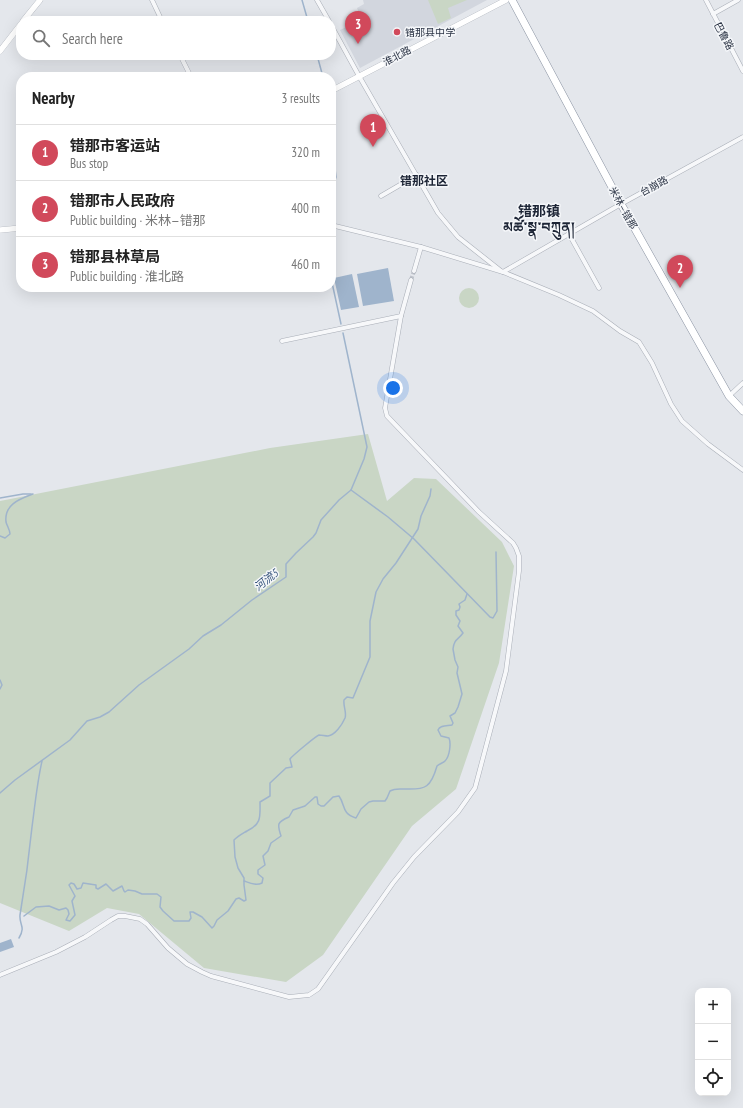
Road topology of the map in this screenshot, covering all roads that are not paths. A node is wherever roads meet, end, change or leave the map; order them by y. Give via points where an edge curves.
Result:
1 (40, 0) edge
2 (152, 0) edge
3 (317, 0) edge
4 (506, 0) edge
5 (512, 0) edge
6 (706, 0) edge
7 (738, 0) edge
8 (713, 14) junction
9 (27, 16) edge
10 (160, 16) edge
11 (326, 16) edge
12 (16, 30) edge
13 (336, 34) edge
14 (0, 51) edge
15 (182, 60) edge
16 (743, 71) edge
17 (188, 72) edge
18 (359, 76) junction
19 (336, 89) edge
20 (743, 136) edge
21 (416, 176) junction
22 (381, 196) dead end
23 (621, 204) junction
24 (336, 226) edge
25 (16, 228) edge
26 (0, 230) edge
27 (569, 234) junction
28 (421, 247) junction
29 (414, 271) tunnel mouth
30 (503, 272) junction
31 (412, 280) tunnel mouth
32 (599, 288) dead end
33 (401, 316) junction
34 (282, 341) dead end
35 (743, 383) edge
36 (729, 396) junction
37 (743, 411) edge
38 (743, 470) edge
39 (0, 975) edge

1 - 9 street
2 - 10 street
3 - 11 street
4 - 18 street, 淮北路
5 - 23 highway, 米林—错那
6 - 8 street, 巴鲁路
7 - 8 street
8 - 16 street, 巴鲁路
12 - 14 street
13 - 18 street
15 - 17 street
18 - 19 street, 淮北路
18 - 21 street
20 - 23 street, 台崩路
21 - 22 street
21 - 30 street via 450,228
23 - 27 street, 台崩路
23 - 36 highway, 米林—错那
24 - 28 street
25 - 26 street
27 - 30 street, 台崩路
27 - 32 street
28 - 29 street
28 - 30 street
30 - 38 street via 593,311 639,342 682,421
31 - 33 street
33 - 34 street
33 - 39 street via 385,408 387,416 479,512 513,543 519,556 506,671 475,788 458,812 414,856 318,989 309,996 289,997 202,972 187,964 168,948 147,924 140,919 125,916 118,916 85,937
35 - 36 street
36 - 37 highway, 米林—错那

